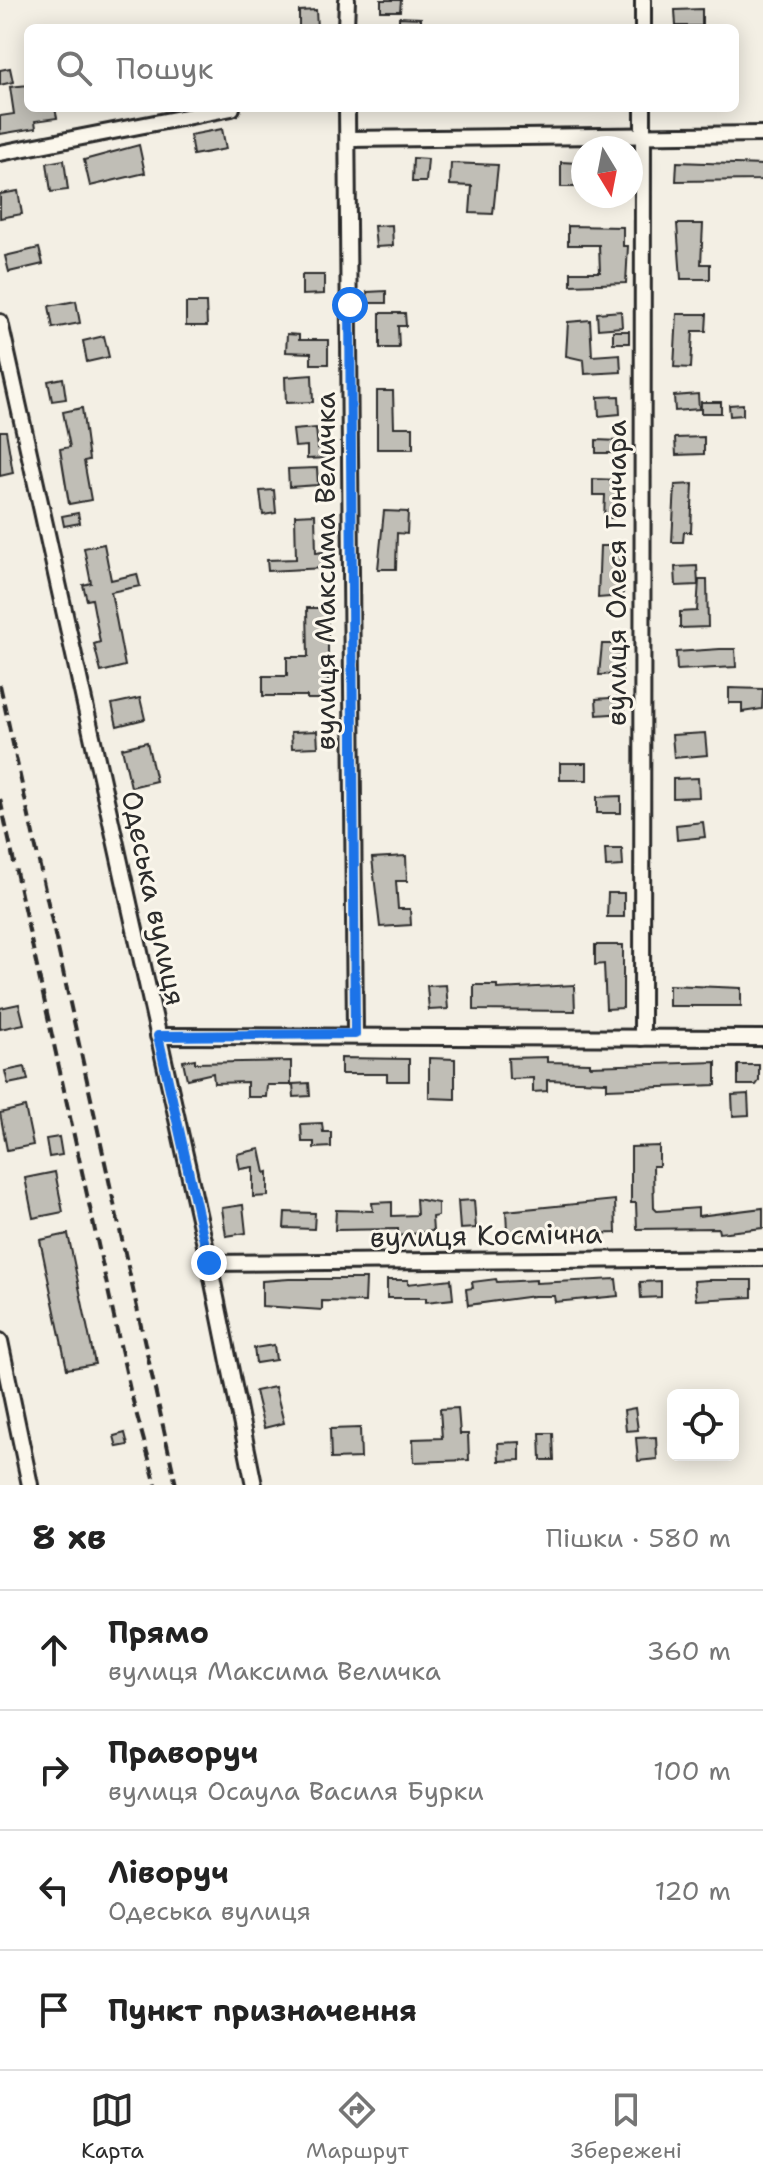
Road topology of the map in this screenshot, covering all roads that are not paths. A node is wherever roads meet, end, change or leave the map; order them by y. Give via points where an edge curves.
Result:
1 (347, 0) edge
2 (643, 0) edge
3 (346, 24) edge
4 (643, 24) edge
5 (211, 112) edge
6 (347, 112) edge
7 (643, 112) edge
8 (643, 134) junction
9 (763, 134) edge
10 (348, 139) junction
11 (0, 153) edge
12 (0, 322) edge
13 (355, 1034) junction
14 (158, 1036) junction
15 (642, 1038) junction
16 (763, 1038) edge
17 (763, 1258) edge
18 (209, 1263) junction
19 (0, 1341) edge
20 (30, 1485) edge
21 (254, 1485) edge

1 - 3 street
2 - 4 street
5 - 11 street
6 - 10 street, вулиця Максима Величка
7 - 8 street, вулиця Олеся Гончара
8 - 9 street
8 - 10 street
8 - 15 street, вулиця Олеся Гончара
10 - 13 street, вулиця Максима Величка
12 - 14 street, Одеська вулиця
13 - 14 street
13 - 15 street
14 - 18 street, Одеська вулиця
15 - 16 street
17 - 18 street, вулиця Космічна
18 - 21 street, Одеська вулиця
19 - 20 street

